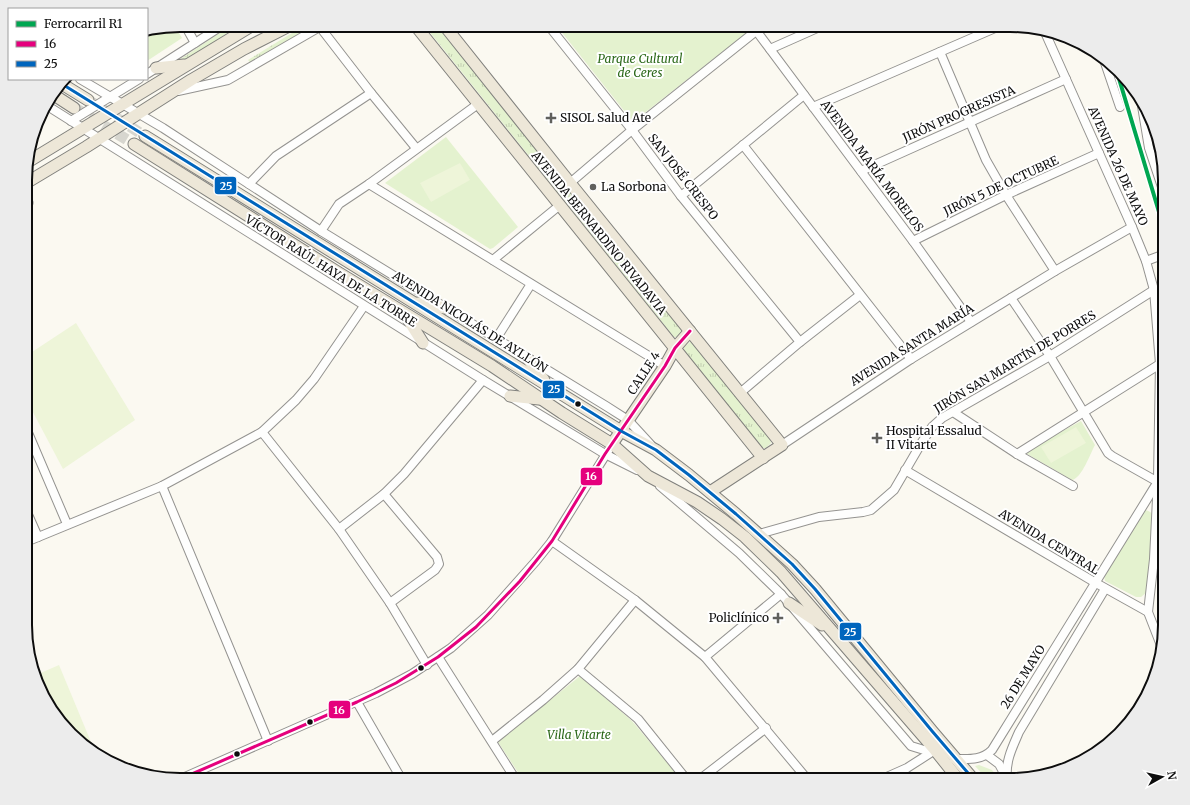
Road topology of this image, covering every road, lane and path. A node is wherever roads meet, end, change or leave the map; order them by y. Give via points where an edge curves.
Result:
1 (189, 32) edge
2 (212, 32) edge
3 (242, 32) edge
4 (277, 32) edge
5 (312, 32) edge
6 (326, 32) edge
7 (421, 32) edge
8 (450, 32) edge
9 (554, 32) edge
10 (749, 32) edge
11 (757, 32) edge
12 (809, 32) edge
13 (986, 32) edge
14 (1047, 37) edge
15 (195, 43) junction
16 (770, 50) junction
17 (940, 52) junction
18 (189, 65) junction
19 (1107, 68) edge
20 (152, 71) edge
21 (1066, 79) junction
22 (82, 80) edge
23 (138, 80) edge
24 (66, 86) edge
25 (172, 92) junction
26 (371, 93) junction
27 (804, 95) junction
28 (58, 97) edge
29 (111, 98) junction
30 (88, 100) tunnel mouth
31 (478, 104) junction
32 (123, 105) junction
33 (814, 107) junction
34 (1120, 107) dead end
35 (51, 108) edge
36 (74, 108) tunnel mouth
37 (138, 114) junction
38 (1144, 116) edge
39 (71, 120) junction
40 (970, 121) junction
41 (84, 129) junction
42 (632, 130) junction
43 (145, 136) tunnel mouth
44 (99, 139) junction
45 (134, 144) tunnel mouth
46 (743, 145) junction
47 (416, 148) junction
48 (1099, 153) junction
49 (34, 158) edge
50 (32, 169) edge
51 (861, 171) junction
52 (1158, 175) edge
53 (38, 176) junction
54 (32, 180) edge
55 (570, 183) junction
56 (249, 184) junction
57 (369, 184) junction
58 (1006, 195) junction
59 (682, 196) junction
60 (560, 205) junction
61 (1132, 227) junction
62 (320, 231) junction
63 (913, 241) junction
64 (1158, 257) edge
65 (493, 260) junction
66 (1146, 261) junction
67 (1056, 271) junction
68 (531, 284) junction
69 (1154, 290) junction
70 (860, 295) junction
71 (1011, 298) junction
72 (412, 301) junction
73 (364, 306) junction
74 (445, 308) junction
75 (405, 313) junction
76 (971, 322) junction
77 (690, 331) junction
78 (496, 339) junction
79 (1158, 339) edge
80 (800, 342) junction
81 (424, 343) junction
82 (675, 348) junction
83 (1050, 356) junction
84 (528, 359) junction
85 (911, 359) junction
86 (1158, 365) edge
87 (665, 366) junction
88 (483, 380) junction
89 (548, 385) junction
90 (740, 393) junction
91 (510, 396) junction
92 (541, 399) junction
93 (1084, 411) junction
94 (953, 412) junction
95 (628, 420) junction
96 (621, 431) junction
97 (262, 432) junction
98 (32, 442) edge
99 (612, 444) junction
100 (782, 445) junction
101 (656, 450) junction
102 (605, 454) junction
103 (1017, 454) junction
104 (763, 458) junction
105 (906, 470) junction
106 (648, 476) junction
107 (1158, 482) junction
108 (162, 486) junction
109 (1073, 486) dead end
110 (710, 492) junction
111 (384, 494) junction
112 (32, 524) edge
113 (67, 524) junction
114 (339, 529) junction
115 (759, 534) junction
116 (38, 537) junction
117 (32, 540) edge
118 (552, 541) junction
119 (1096, 583) junction
120 (1105, 589) junction
121 (781, 594) junction
122 (635, 600) junction
123 (390, 603) junction
124 (789, 603) junction
125 (1148, 612) junction
126 (833, 632) junction
127 (1158, 637) edge
128 (438, 657) junction
129 (704, 657) junction
130 (427, 664) junction
131 (578, 669) junction
132 (357, 702) junction
133 (766, 728) junction
134 (268, 741) junction
135 (492, 742) junction
136 (935, 750) junction
137 (987, 755) junction
138 (954, 759) junction
139 (198, 772) edge
140 (397, 773) edge
141 (512, 773) edge
142 (681, 773) edge
143 (708, 773) edge
144 (802, 773) edge
145 (896, 773) edge
146 (953, 773) edge
147 (967, 773) edge
148 (1004, 773) edge
149 (1007, 773) edge

1 - 15 street
2 - 15 street
3 - 18 main road
4 - 25 main road
5 - 25 street via 228,80
6 - 26 street
7 - 31 main road, AVENIDA BERNARDINO RIVADAVIA
8 - 55 main road, AVENIDA BERNARDINO RIVADAVIA
9 - 42 street, SAN JOSÉ CRESPO
10 - 42 street
11 - 16 street, AVENIDA MARÍA MORELOS
12 - 16 street
13 - 17 street
14 - 21 street, AVENIDA 26 DE MAYO
15 - 20 street
16 - 27 street, AVENIDA MARÍA MORELOS
17 - 33 street
17 - 40 street
18 - 20 main road
18 - 32 main road
19 - 34 street
21 - 40 street, JIRÓN PROGRESISTA
21 - 48 street, AVENIDA 26 DE MAYO
22 - 29 street
23 - 29 street
24 - 30 main road
25 - 37 main road
26 - 47 street
26 - 56 street via 276,156
27 - 33 street, AVENIDA MARÍA MORELOS
27 - 46 street
28 - 36 main road
29 - 32 street
29 - 39 street
31 - 47 street
31 - 60 main road, AVENIDA BERNARDINO RIVADAVIA
32 - 37 street
32 - 41 main road
33 - 51 street, AVENIDA MARÍA MORELOS
35 - 39 street, VÍCTOR RAÚL HAYA DE LA TORRE
37 - 44 main road
37 - 56 street
38 - 52 street via 1149,148
39 - 41 street, VÍCTOR RAÚL HAYA DE LA TORRE
40 - 51 street, JIRÓN PROGRESISTA
40 - 58 street via 986,160
41 - 44 street, VÍCTOR RAÚL HAYA DE LA TORRE
41 - 49 main road
42 - 55 street
42 - 59 street, SAN JOSÉ CRESPO
43 - 72 main road, AVENIDA NICOLÁS DE AYLLÓN
44 - 53 main road
44 - 73 street, VÍCTOR RAÚL HAYA DE LA TORRE
45 - 75 main road
46 - 59 street
46 - 70 street
47 - 57 street
48 - 58 street, JIRÓN 5 DE OCTUBRE
48 - 61 street, AVENIDA 26 DE MAYO
50 - 53 main road
51 - 63 street, AVENIDA MARÍA MORELOS
53 - 54 main road
55 - 77 main road, AVENIDA BERNARDINO RIVADAVIA
56 - 62 street
57 - 62 street via 339,204
57 - 65 street
58 - 63 street, JIRÓN 5 DE OCTUBRE
58 - 67 street
59 - 80 street, SAN JOSÉ CRESPO
60 - 65 street
60 - 82 main road, AVENIDA BERNARDINO RIVADAVIA
61 - 66 street, AVENIDA 26 DE MAYO
61 - 67 street, AVENIDA SANTA MARÍA
62 - 74 street
63 - 76 street, AVENIDA MARÍA MORELOS
64 - 66 street
65 - 68 street
66 - 69 street, AVENIDA 26 DE MAYO
67 - 71 street, AVENIDA SANTA MARÍA
68 - 78 street
68 - 87 street
69 - 79 street, AVENIDA 26 DE MAYO
69 - 83 street, JIRÓN SAN MARTÍN DE PORRES
70 - 80 street
70 - 85 street
71 - 76 street, AVENIDA SANTA MARÍA
71 - 83 street
72 - 74 main road
72 - 89 main road, AVENIDA NICOLÁS DE AYLLÓN
73 - 81 street, VÍCTOR RAÚL HAYA DE LA TORRE
73 - 97 street via 314,379
74 - 78 street
75 - 81 main road
75 - 92 main road
76 - 85 street, AVENIDA SANTA MARÍA
77 - 82 main road, CALLE 4
77 - 90 main road, AVENIDA BERNARDINO RIVADAVIA
78 - 84 street
80 - 90 street
81 - 88 street, VÍCTOR RAÚL HAYA DE LA TORRE
82 - 87 main road, CALLE 4
82 - 104 main road, AVENIDA BERNARDINO RIVADAVIA
83 - 93 street
83 - 94 street, JIRÓN SAN MARTÍN DE PORRES
84 - 89 main road
84 - 95 street
85 - 100 street, AVENIDA SANTA MARÍA
86 - 93 street
87 - 95 main road, CALLE 4
88 - 91 street, VÍCTOR RAÚL HAYA DE LA TORRE
88 - 111 street
89 - 96 main road, AVENIDA NICOLÁS DE AYLLÓN
90 - 100 main road, AVENIDA BERNARDINO RIVADAVIA
91 - 92 main road
91 - 102 street, VÍCTOR RAÚL HAYA DE LA TORRE
92 - 99 main road
93 - 103 street
93 - 107 street via 1110,455
94 - 103 street
94 - 105 street, JIRÓN SAN MARTÍN DE PORRES via 932,427
95 - 96 main road, CALLE 4
95 - 101 street
96 - 99 main road, CALLE 4
96 - 101 main road, AVENIDA NICOLÁS DE AYLLÓN
97 - 108 street
97 - 114 street
98 - 113 street
99 - 102 street
99 - 106 main road
100 - 104 main road, AVENIDA SANTA MARÍA
101 - 110 main road, AVENIDA NICOLÁS DE AYLLÓN
102 - 106 street, VÍCTOR RAÚL HAYA DE LA TORRE
102 - 118 street
103 - 109 street
104 - 110 main road, AVENIDA SANTA MARÍA
105 - 115 street, JIRÓN SAN MARTÍN DE PORRES via 894,490 870,510 819,517
105 - 119 street, AVENIDA CENTRAL
106 - 121 street, VÍCTOR RAÚL HAYA DE LA TORRE via 739,553
106 - 126 main road via 697,502 745,537 781,572
107 - 119 street
107 - 125 street, AVENIDA 26 DE MAYO
108 - 113 street
108 - 134 street
110 - 115 main road, AVENIDA NICOLÁS DE AYLLÓN
111 - 114 street
111 - 123 street via 437,557 439,564 435,570
112 - 116 street
113 - 116 street
114 - 123 street
115 - 138 main road, AVENIDA NICOLÁS DE AYLLÓN via 815,589
116 - 117 street
118 - 122 street
118 - 128 street via 488,615
119 - 120 street, AVENIDA CENTRAL
119 - 137 street, 26 DE MAYO
120 - 125 street, AVENIDA CENTRAL
120 - 149 street, 26 DE MAYO via 1019,732 1009,753
121 - 124 street, VÍCTOR RAÚL HAYA DE LA TORRE
121 - 129 street
122 - 129 street
122 - 131 street
123 - 130 street
124 - 126 main road
124 - 136 street, VÍCTOR RAÚL HAYA DE LA TORRE via 911,746
125 - 127 street
126 - 136 main road
128 - 130 street
128 - 135 street
129 - 133 street
130 - 132 street
131 - 135 street
131 - 142 street via 638,719
132 - 134 street
132 - 140 street
133 - 143 street
133 - 144 street
134 - 139 street
135 - 141 street
136 - 145 street
136 - 146 main road
137 - 138 street via 971,759
137 - 148 street via 999,764
138 - 147 main road, AVENIDA NICOLÁS DE AYLLÓN

